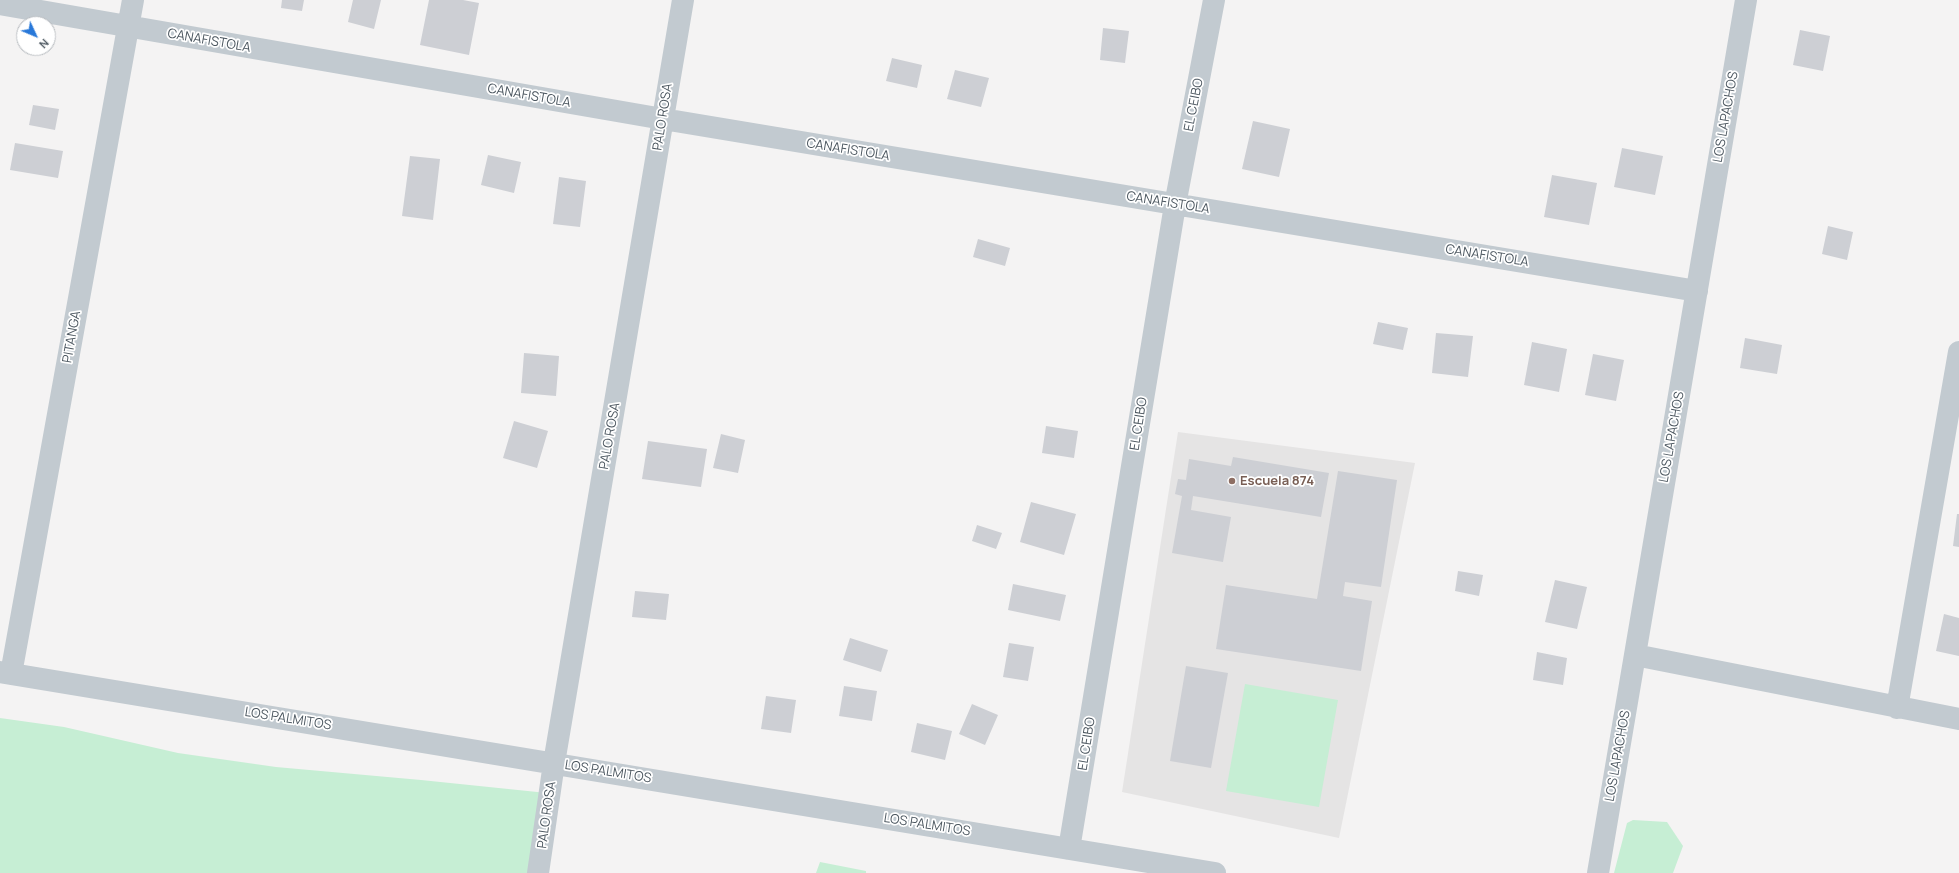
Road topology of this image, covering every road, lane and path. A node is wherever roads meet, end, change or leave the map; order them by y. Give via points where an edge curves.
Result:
1 (133, 0) edge
2 (683, 0) edge
3 (1214, 0) edge
4 (1746, 0) edge
5 (0, 4) edge
6 (129, 27) junction
7 (663, 119) junction
8 (1175, 204) junction
9 (1697, 291) junction
10 (1959, 352) edge
11 (1951, 436) edge
12 (1635, 656) junction
13 (6, 673) edge
14 (1896, 708) junction
15 (1959, 719) edge
16 (554, 763) junction
17 (1069, 849) junction
18 (538, 873) edge
19 (1215, 873) edge
20 (1598, 873) edge

1 - 6 street, PITANGA
2 - 7 street, PALO ROSA
3 - 8 street, EL CEIBO
4 - 9 street, LOS LAPACHOS
5 - 6 street, CANAFISTOLA
6 - 7 street, CANAFISTOLA
6 - 13 street, PITANGA
7 - 8 street, CANAFISTOLA
7 - 16 street, PALO ROSA
8 - 9 street, CANAFISTOLA
8 - 17 street, EL CEIBO
9 - 12 street, LOS LAPACHOS
10 - 11 street
11 - 14 street
12 - 14 street
12 - 20 street, LOS LAPACHOS
13 - 16 street, LOS PALMITOS
14 - 15 street
16 - 17 street, LOS PALMITOS
16 - 18 street, PALO ROSA
17 - 19 street, LOS PALMITOS

